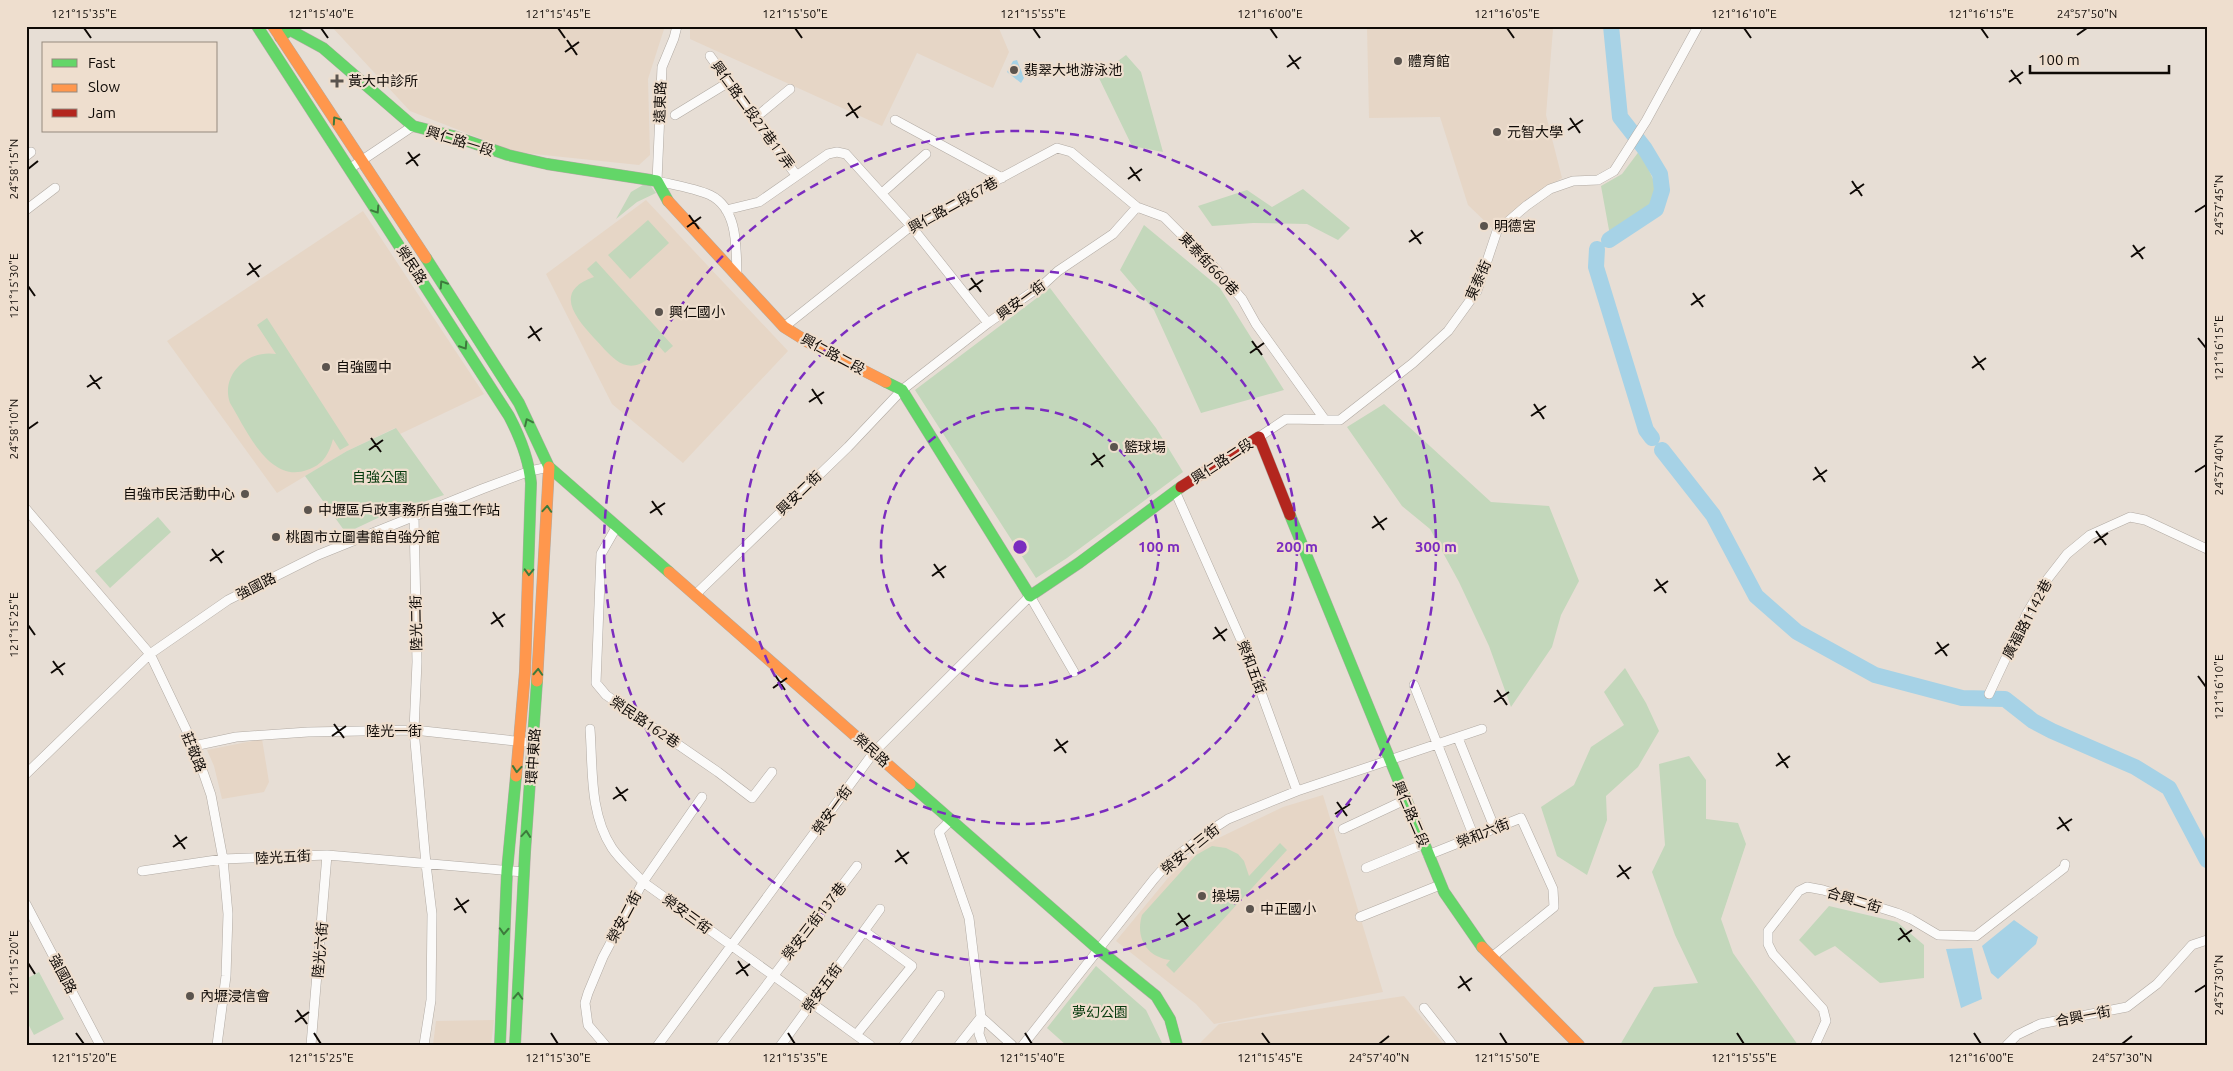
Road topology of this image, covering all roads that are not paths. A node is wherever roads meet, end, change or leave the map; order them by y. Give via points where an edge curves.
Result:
1 (257, 26) edge
2 (273, 26) edge
3 (677, 26) edge
4 (1698, 26) edge
5 (280, 37) junction
6 (710, 56) dead end
7 (729, 82) junction
8 (790, 89) dead end
9 (675, 115) dead end
10 (755, 118) junction
11 (895, 120) dead end
12 (413, 126) junction
13 (1057, 148) joint
14 (926, 154) dead end
15 (363, 160) junction
16 (349, 169) junction
17 (796, 175) junction
18 (1002, 178) junction
19 (657, 181) junction
20 (55, 188) dead end
21 (882, 194) junction
22 (1137, 207) junction
23 (26, 210) edge
24 (726, 210) junction
25 (911, 226) junction
26 (737, 277) junction
27 (988, 323) junction
28 (784, 327) junction
29 (902, 390) junction
30 (1325, 420) junction
31 (1259, 437) junction
32 (549, 467) junction
33 (530, 471) junction
34 (1175, 491) junction
35 (26, 508) edge
36 (414, 516) junction
37 (617, 526) junction
38 (2207, 549) edge
39 (696, 595) junction
40 (1030, 596) junction
41 (150, 654) junction
42 (1074, 672) dead end
43 (1414, 685) dead end
44 (1988, 694) dead end
45 (590, 729) dead end
46 (1482, 729) dead end
47 (414, 730) junction
48 (1458, 738) junction
49 (519, 741) junction
50 (534, 743) junction
51 (1438, 745) junction
52 (194, 746) junction
53 (874, 752) junction
54 (1389, 761) junction
55 (772, 772) dead end
56 (26, 774) edge
57 (1297, 791) junction
58 (702, 797) dead end
59 (1405, 800) junction
60 (951, 820) junction
61 (1343, 829) dead end
62 (1495, 829) junction
63 (1474, 837) junction
64 (1426, 850) junction
65 (327, 855) junction
66 (223, 859) junction
67 (426, 864) junction
68 (2065, 864) dead end
69 (856, 866) dead end
70 (1366, 868) dead end
71 (142, 871) dead end
72 (507, 871) junction
73 (524, 872) junction
74 (643, 882) junction
75 (1440, 885) junction
76 (26, 904) edge
77 (880, 909) dead end
78 (1360, 917) dead end
79 (864, 931) junction
80 (2207, 940) edge
81 (730, 946) junction
82 (1098, 949) junction
83 (1492, 957) junction
84 (772, 976) junction
85 (940, 995) dead end
86 (812, 1003) junction
87 (1424, 1008) dead end
88 (981, 1017) junction
89 (856, 1035) junction
90 (1573, 1042) edge
91 (100, 1045) edge
92 (217, 1045) edge
93 (311, 1045) edge
94 (424, 1045) edge
95 (500, 1045) edge
96 (515, 1045) edge
97 (605, 1045) edge
98 (658, 1045) edge
99 (721, 1045) edge
100 (781, 1045) edge
101 (870, 1045) edge
102 (904, 1045) edge
103 (959, 1045) edge
104 (983, 1045) edge
105 (1012, 1045) edge
106 (1023, 1045) edge
107 (1178, 1045) edge
108 (1453, 1045) edge
109 (1815, 1045) edge
110 (2007, 1045) edge

1 - 16 street, 榮民路
2 - 5 street
3 - 19 street, 遠東路 via 662,66
4 - 30 street, 東泰街 via 1646,121 1614,171 1598,180 1574,181 1550,189 1526,206 1497,231 1477,291 1448,331 1356,409 1340,420
5 - 12 street, 興仁路一段 via 290,30 322,48
15 -> 5 street, 榮民路
6 - 7 street, 興仁路二段27巷17弄
7 - 9 street
7 - 10 street, 興仁路二段27巷17弄
8 - 10 street
10 - 17 street, 興仁路二段27巷17弄
11 - 18 street
12 - 15 street
12 - 19 street, 興仁路一段 via 531,161
13 - 18 street, 興仁路二段67巷
13 - 22 street, 東泰街660巷 via 1071,152
14 - 21 street
15 - 16 street
32 -> 15 street, 榮民路 via 519,403
16 -> 33 street, 榮民路 via 509,416 521,440
17 - 21 street via 828,154 842,152
17 - 24 street via 759,202
18 - 25 street, 興仁路二段67巷
19 - 24 street via 712,196
19 - 26 street, 興仁路二段 via 670,205
20 - 23 street
21 - 25 street
22 - 27 street, 興安一街 via 1112,234
22 - 30 street, 東泰街660巷 via 1164,217 1215,268 1242,299 1256,324
24 - 26 street via 736,240
25 - 27 street
25 - 28 street, 興仁路二段67巷
26 - 28 street, 興仁路二段
27 - 29 street, 興安一街
28 - 29 street, 興仁路二段
29 - 39 street, 興安二街
29 - 40 street
30 - 31 street, 東泰街 via 1286,419
31 - 34 street, 興仁路二段
31 - 54 street, 興仁路二段
32 - 33 street
32 - 37 street, 榮民路
50 -> 32 street, 環中東路
33 - 36 street, 強國路
33 -> 49 street, 環中東路 via 525,672
34 - 40 street, 興仁路二段 via 1080,563
34 - 57 street, 榮和五街 via 1246,650
35 - 41 street, 莊敬路
36 - 41 street, 強國路 via 318,555 228,600
36 - 47 street, 陸光二街 via 417,662
37 - 39 street, 榮民路
37 - 55 street, 榮民路162巷 via 601,554 596,683 606,695 752,798
38 - 44 street, 廣福路1142巷 via 2145,520 2130,517 2090,535 2067,554 2046,581
39 - 53 street, 榮民路
40 - 42 street
40 - 53 street, 榮安一街
41 - 52 street, 莊敬路
41 - 56 street, 強國路
43 - 51 street
45 - 74 street, 榮安三街 via 598,816 612,849
46 - 48 street, 榮安十三街
47 - 49 street, 陸光一街
47 - 52 street, 陸光一街 via 236,737
47 - 67 street, 陸光二街
48 - 51 street, 榮安十三街
48 - 62 street
49 - 50 street, 陸光一街
49 -> 72 street, 環中東路
73 -> 50 street, 環中東路
51 - 54 street, 榮安十三街
51 - 63 street
52 - 66 street, 莊敬路 via 210,795
53 - 60 street, 榮民路
53 - 81 street, 榮安一街
54 - 57 street, 榮安十三街
54 - 59 street, 興仁路二段
57 - 82 street, 榮安十三街 via 1228,819 1169,862
58 - 74 street, 榮安二街
59 - 61 street
59 - 64 street, 興仁路二段
60 - 82 street, 榮民路
60 - 88 street via 939,832 969,918
62 - 63 street, 榮和六街
62 - 83 street, 榮和六街 via 1521,818 1553,889 1554,907
63 - 64 street, 榮和六街
64 - 70 street, 榮和六街
64 - 75 street, 興仁路二段
65 - 66 street, 陸光五街
65 - 67 street, 陸光五街
65 - 93 street, 陸光六街
66 - 71 street, 陸光五街
66 - 92 street, 莊敬路 via 228,914 226,976
67 - 72 street, 陸光五街
67 - 94 street, 陸光二街 via 433,961
68 - 109 street, 合興二街 via 1976,936 1938,935 1897,913 1823,890 1807,887 1799,891 1768,931 1768,944 1773,954 1823,1009 1826,1021
69 - 84 street, 榮安三街137巷
72 - 73 street, 陸光五街
72 -> 95 street, 環中東路
96 -> 73 street, 環中東路
74 - 81 street, 榮安三街
74 - 97 street, 榮安二街 via 603,957 585,1003 588,1025
75 - 78 street
75 - 83 street, 興仁路二段 via 1460,920
76 - 91 street, 強國路
77 - 79 street, 榮安五街
79 - 86 street, 榮安五街
79 - 89 street via 912,966
80 - 110 street, 合興一街 via 2192,945 2157,984 2127,1007 2040,1024 2018,1035
81 - 84 street, 榮安三街
81 - 98 street, 榮安一街
82 - 106 street, 榮安十三街
82 - 107 street, 榮民路 via 1164,1005 1172,1020
83 - 90 street, 興仁路二段
84 - 86 street, 榮安三街
84 - 99 street, 榮安三街137巷
85 - 102 street
86 - 89 street, 榮安三街
86 - 100 street, 榮安五街
87 - 108 street
88 - 103 street
88 - 104 street via 979,1034
88 - 105 street
89 - 101 street, 榮安三街

